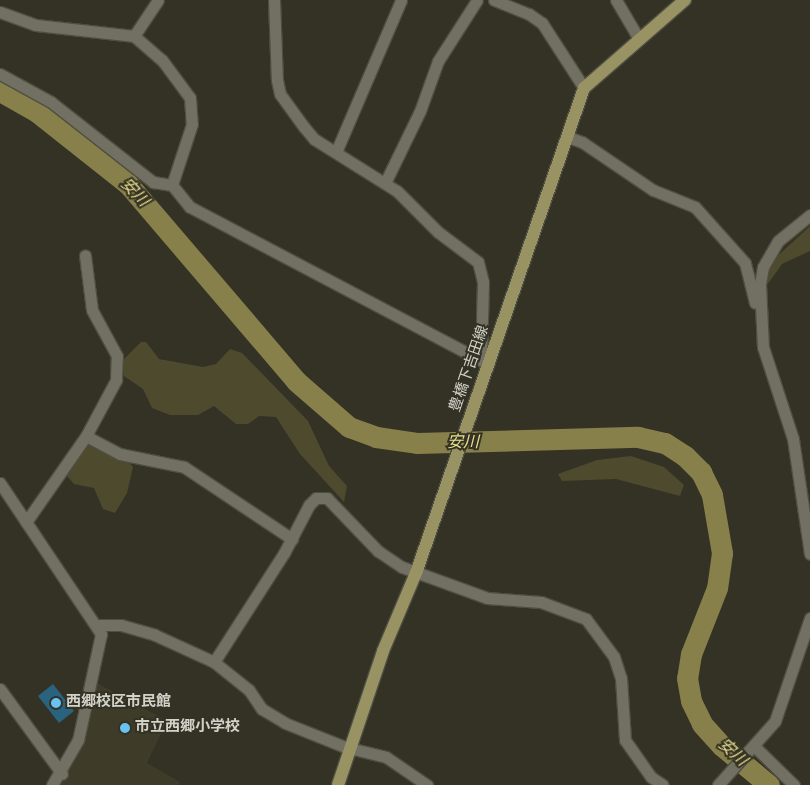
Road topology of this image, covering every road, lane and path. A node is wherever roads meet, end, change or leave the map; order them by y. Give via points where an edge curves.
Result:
1 (158, 0) edge
2 (274, 0) edge
3 (401, 0) edge
4 (477, 0) edge
5 (494, 0) edge
6 (616, 0) edge
7 (685, 0) edge
8 (0, 12) edge
9 (134, 36) junction
10 (639, 40) junction
11 (0, 74) edge
12 (584, 88) junction
13 (568, 137) junction
14 (336, 152) junction
15 (385, 183) junction
16 (172, 185) junction
17 (810, 215) edge
18 (85, 255) dead end
19 (761, 311) junction
20 (484, 362) junction
21 (86, 436) junction
22 (0, 483) edge
23 (26, 522) junction
24 (292, 539) junction
25 (810, 554) edge
26 (416, 573) junction
27 (810, 618) edge
28 (99, 626) junction
29 (214, 662) junction
30 (0, 689) edge
31 (350, 747) junction
32 (751, 750) junction
33 (62, 774) junction
34 (52, 785) edge
35 (338, 785) edge
36 (427, 785) edge
37 (663, 785) edge
38 (718, 785) edge
39 (794, 785) edge

1 - 9 street
2 - 14 street via 280,94 314,139
3 - 14 street
4 - 15 street via 438,61 420,111
5 - 12 street via 530,14 542,24
6 - 10 street
7 - 10 main road
8 - 9 street via 36,25
9 - 16 street via 162,60 190,98 192,124
10 - 12 main road
11 - 16 street via 75,118 153,182
12 - 13 main road, 豊橋下吉田線
13 - 19 street via 582,142 653,190 695,207 745,263 756,307
13 - 20 main road, 豊橋下吉田線
14 - 15 street
15 - 20 street via 478,262 483,282
16 - 20 street via 190,207 209,220
17 - 19 street via 778,241 768,256 760,284
18 - 21 street via 92,310 109,338 117,366 116,380
19 - 25 street via 766,362 798,460
20 - 26 main road, 豊橋下吉田線 via 466,431
21 - 23 street
21 - 24 street via 120,454 184,467
22 - 23 street
23 - 28 street via 54,567
24 - 26 street via 309,504 316,498 327,498 378,551
24 - 29 street
26 - 31 main road, 豊橋下吉田線 via 383,651
26 - 37 street via 487,598 540,602 586,619 614,657 621,678 625,740 651,777
27 - 32 street via 784,702 775,721
28 - 29 street via 138,629
28 - 33 street via 101,644 78,740
29 - 31 street via 249,690 262,709 284,723
30 - 33 street
31 - 35 main road, 豊橋下吉田線
31 - 36 street via 386,756
32 - 38 street
32 - 39 street
33 - 34 street

